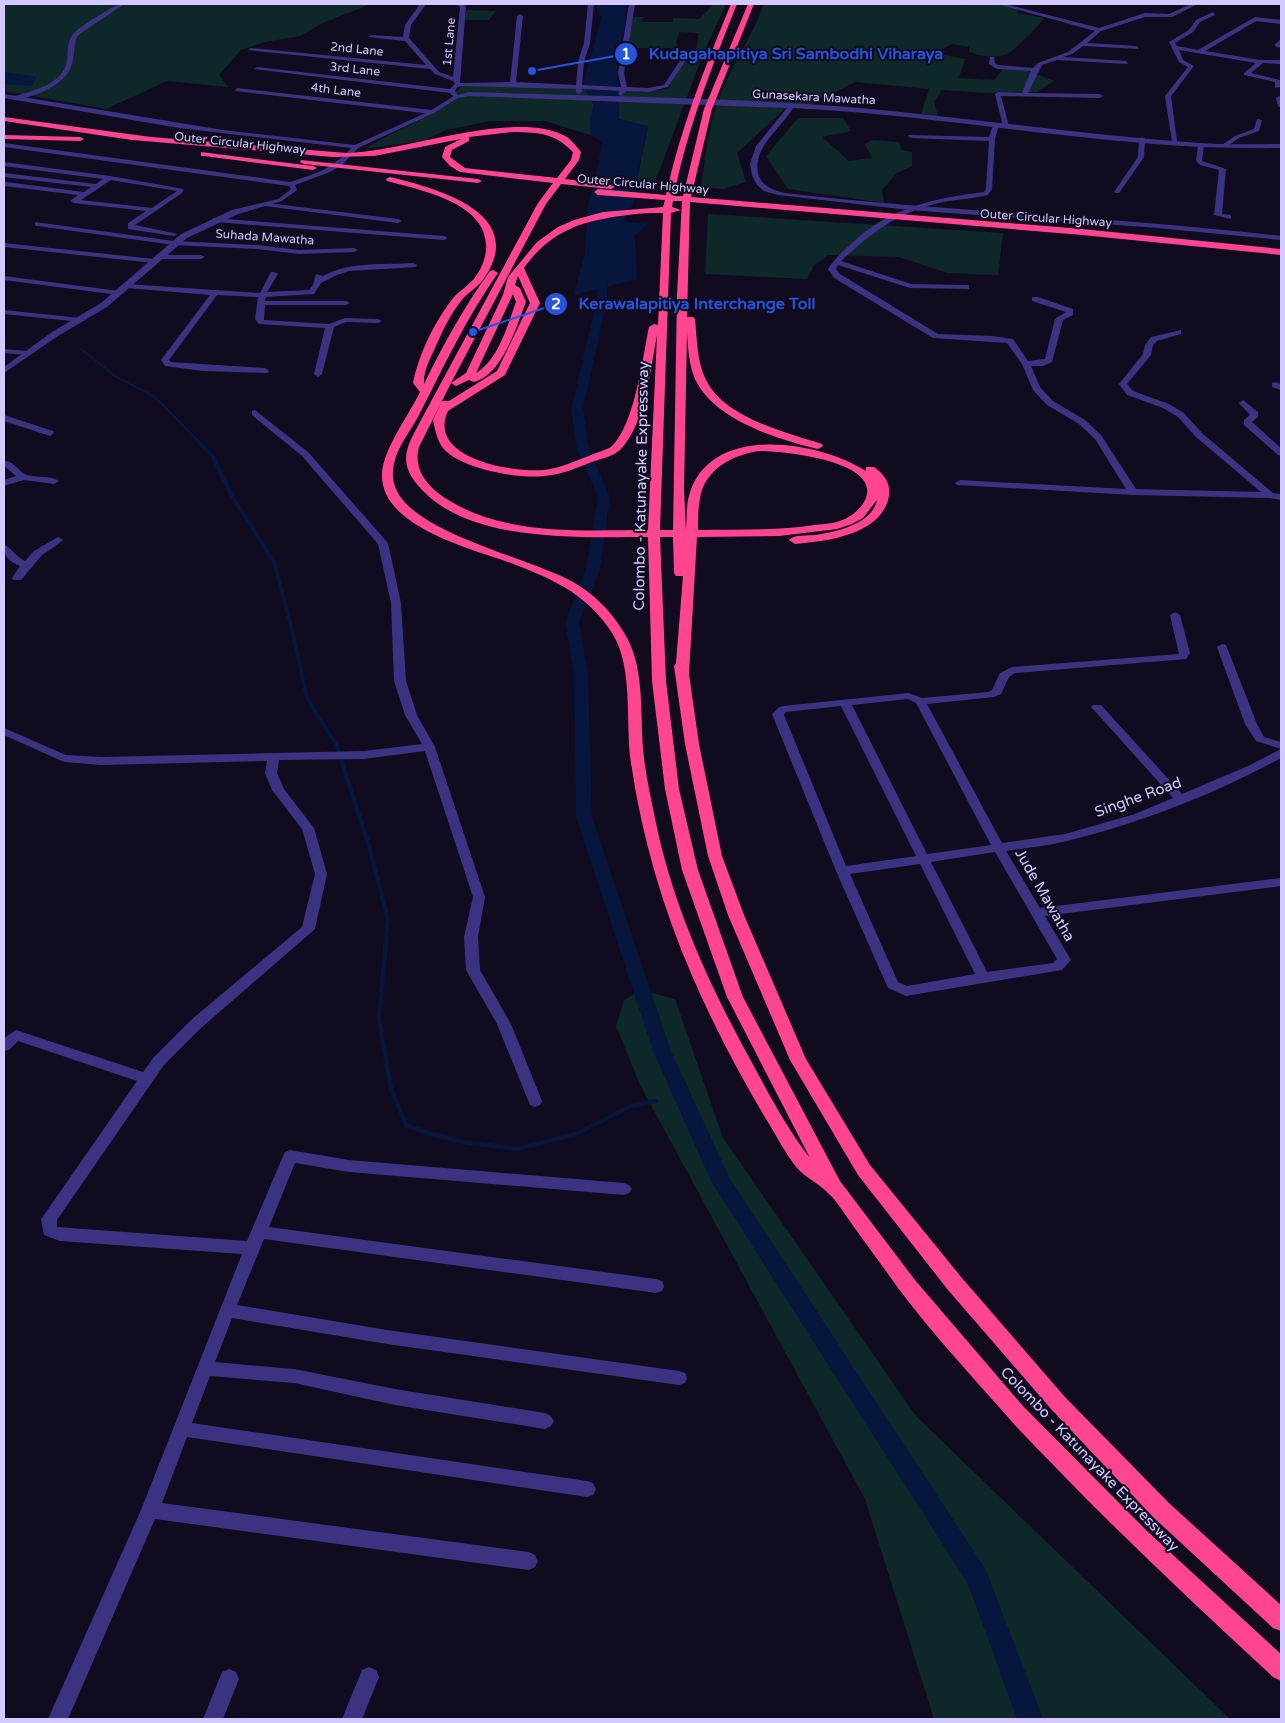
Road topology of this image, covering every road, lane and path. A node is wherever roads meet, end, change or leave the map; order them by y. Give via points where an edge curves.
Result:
1 (122, 4) edge
2 (423, 4) edge
3 (458, 4) edge
4 (592, 4) edge
5 (632, 4) edge
6 (734, 4) edge
7 (752, 4) edge
8 (1000, 4) edge
9 (1195, 4) edge
10 (1213, 14) dead end
11 (520, 16) dead end
12 (1281, 22) edge
13 (1098, 30) junction
14 (371, 37) dead end
15 (406, 39) junction
16 (1281, 41) edge
17 (1081, 44) junction
18 (1281, 46) edge
19 (1173, 47) junction
20 (1137, 48) dead end
21 (251, 50) dead end
22 (1200, 51) junction
23 (992, 58) dead end
24 (1052, 59) junction
25 (683, 60) dead end
26 (1261, 62) junction
27 (1281, 62) edge
28 (1126, 63) dead end
29 (432, 67) junction
30 (256, 69) dead end
31 (1035, 70) junction
32 (457, 82) junction
33 (513, 84) junction
34 (579, 86) junction
35 (1277, 87) dead end
36 (237, 90) dead end
37 (621, 91) junction
38 (578, 93) dead end
39 (454, 94) junction
40 (1024, 94) junction
41 (4, 96) edge
42 (1100, 96) dead end
43 (14, 98) junction
44 (1279, 98) dead end
45 (792, 106) junction
46 (1281, 106) edge
47 (432, 112) junction
48 (1259, 120) dead end
49 (996, 125) junction
50 (1006, 126) junction
51 (4, 128) edge
52 (70, 135) junction
53 (911, 136) dead end
54 (992, 139) junction
55 (1142, 139) junction
56 (1174, 142) junction
57 (4, 145) edge
58 (1201, 145) junction
59 (356, 146) junction
60 (1224, 146) junction
61 (1281, 146) edge
62 (169, 150) dead end
63 (198, 154) dead end
64 (292, 158) junction
65 (4, 164) edge
66 (4, 175) edge
67 (110, 178) junction
68 (4, 184) edge
69 (291, 184) junction
70 (96, 186) junction
71 (611, 187) junction
72 (4, 192) edge
73 (1117, 192) dead end
74 (84, 194) junction
75 (74, 201) junction
76 (267, 205) junction
77 (914, 208) junction
78 (152, 210) junction
79 (695, 211) dead end
80 (714, 211) dead end
81 (1228, 217) dead end
82 (216, 220) junction
83 (398, 221) dead end
84 (956, 223) junction
85 (38, 224) dead end
86 (184, 236) junction
87 (444, 238) dead end
88 (1281, 238) edge
89 (174, 243) junction
90 (4, 245) edge
91 (1281, 246) edge
92 (354, 250) dead end
93 (1281, 252) edge
94 (202, 257) dead end
95 (156, 259) junction
96 (836, 262) junction
97 (413, 264) dead end
98 (519, 268) junction
99 (683, 268) junction
100 (274, 274) dead end
101 (492, 275) junction
102 (4, 278) edge
103 (126, 286) junction
104 (663, 286) junction
105 (515, 288) junction
106 (966, 288) dead end
107 (119, 293) junction
108 (215, 293) junction
109 (262, 299) junction
110 (1035, 299) dead end
111 (346, 303) dead end
112 (4, 312) edge
113 (80, 320) junction
114 (378, 321) dead end
115 (330, 326) junction
116 (1178, 332) dead end
117 (4, 351) edge
118 (27, 353) junction
119 (1026, 364) junction
120 (4, 371) edge
121 (265, 371) dead end
122 (318, 374) dead end
123 (470, 375) junction
124 (452, 391) junction
125 (420, 401) junction
126 (1243, 403) dead end
127 (443, 409) junction
128 (255, 413) dead end
129 (414, 414) junction
130 (4, 418) edge
131 (50, 433) dead end
132 (1281, 453) edge
133 (6, 463) dead end
134 (23, 476) junction
135 (54, 480) dead end
136 (960, 483) dead end
137 (4, 484) edge
138 (1132, 492) junction
139 (1270, 495) junction
140 (1281, 497) edge
141 (481, 523) junction
142 (58, 540) dead end
143 (4, 548) edge
144 (26, 564) junction
145 (17, 578) dead end
146 (1174, 615) dead end
147 (1222, 647) dead end
148 (682, 675) junction
149 (920, 701) junction
150 (844, 703) junction
151 (1097, 707) dead end
152 (4, 731) edge
153 (1281, 746) edge
154 (428, 747) junction
155 (1281, 753) edge
156 (274, 757) junction
157 (1181, 800) junction
158 (998, 847) junction
159 (922, 859) junction
160 (842, 872) junction
161 (1281, 882) edge
162 (1038, 913) junction
163 (983, 978) junction
164 (4, 1046) edge
165 (147, 1079) junction
166 (535, 1101) dead end
167 (834, 1186) junction
168 (624, 1189) dead end
169 (259, 1232) junction
170 (253, 1248) junction
171 (656, 1286) dead end
172 (227, 1310) junction
173 (205, 1368) junction
174 (679, 1378) dead end
175 (545, 1422) dead end
176 (182, 1429) junction
177 (587, 1489) dead end
178 (150, 1510) junction
179 (529, 1561) dead end
180 (1281, 1620) edge
181 (1281, 1669) edge
182 (369, 1677) dead end
183 (229, 1679) dead end
184 (58, 1719) edge
185 (213, 1719) edge
186 (352, 1719) edge

1 - 43 street via 75,36 70,44 67,70 57,80
2 - 15 street via 405,31
3 - 32 street, 1st Lane via 463,6
4 - 34 street
5 - 37 street
6 - 104 highway, Colombo - Katunayake Expressway via 707,70 678,156 667,210
7 - 99 highway, Colombo - Katunayake Expressway via 708,109 686,200
8 - 13 street
9 - 13 street via 1170,16 1148,15
10 - 19 street via 1174,40
11 - 33 street
12 - 22 street via 1255,19
13 - 17 street
14 - 15 street
15 - 29 street
16 - 18 street via 1277,45
17 - 20 street
17 - 24 street via 1070,53
19 - 22 street
19 - 56 street via 1181,62 1191,66 1168,96
21 - 29 street, 2nd Lane
22 - 26 street
23 - 31 street via 992,64 997,67
24 - 28 street
24 - 31 street
25 - 37 street via 666,86
26 - 27 street
26 - 35 street via 1246,74 1278,81
29 - 32 street, 2nd Lane via 437,73
30 - 39 street, 3rd Lane
31 - 40 street
32 - 33 street
32 - 39 street
33 - 34 street
34 - 37 street
34 - 38 street
36 - 47 street, 4th Lane
39 - 45 street, Gunasekara Mawatha
39 - 47 street, Gunasekara Mawatha
40 - 42 street
40 - 50 street via 998,94
41 - 43 street
43 - 59 street via 240,135
44 - 46 street
45 - 49 street, Gunasekara Mawatha
45 - 77 street via 755,155 753,169 758,183 769,191 785,195
47 - 59 street, Gunasekara Mawatha
48 - 60 street via 1257,130
49 - 50 street, Gunasekara Mawatha
49 - 54 street
50 - 55 street, Gunasekara Mawatha
51 - 52 highway
51 - 52 highway, Outer Circular Highway
51 - 52 highway, Outer Circular Highway
51 - 64 highway via 115,135
52 - 62 highway
52 - 64 highway, Outer Circular Highway
53 - 54 street
54 - 77 street via 986,194
55 - 56 street, Gunasekara Mawatha
55 - 73 street via 1141,157
56 - 58 street, Gunasekara Mawatha
57 - 69 street
58 - 60 street, Gunasekara Mawatha
58 - 81 street via 1199,161 1223,169 1218,215
59 - 69 street via 340,164
60 - 61 street, Gunasekara Mawatha
63 - 64 highway
64 - 71 highway, Outer Circular Highway
64 - 84 highway, Outer Circular Highway via 608,193
64 - 101 highway via 388,179 461,203 481,219 492,240 489,262
64 - 101 highway via 386,152 467,134 504,130 534,131 566,140 577,152 575,160
65 - 67 street
66 - 70 street
67 - 70 street
67 - 78 street via 182,190
68 - 74 street
69 - 76 street via 294,189 291,192
70 - 74 street
71 - 91 highway, Outer Circular Highway via 1083,226
71 - 101 highway via 481,173 463,170 446,157 448,149 473,137 519,133 543,136 565,145 569,152 569,158 536,197
72 - 75 street
74 - 75 street
75 - 78 street
76 - 82 street
76 - 83 street
77 - 88 street via 1199,228
77 - 96 street via 878,225
78 - 86 street via 131,227
79 - 98 highway via 647,210 603,215 577,222 540,244
80 - 84 highway
82 - 86 street
82 - 87 street
84 - 93 highway, Outer Circular Highway
85 - 89 street, Suhada Mawatha
86 - 89 street
89 - 92 street, Suhada Mawatha via 298,252
89 - 95 street
90 - 95 street
94 - 95 street
95 - 103 street
96 - 106 street via 910,286
96 - 119 street via 832,269 837,276 936,336 1010,341
97 - 109 street via 334,272 319,278 312,292 284,290
98 - 105 highway
98 - 123 highway
98 - 124 highway via 528,303 500,363 486,379
98 - 127 highway via 536,303 501,373
99 - 141 highway via 695,358 700,379 710,396 760,426 846,454 876,472 884,485 884,498 873,516 845,533 817,539 779,541 544,539 507,534
99 - 148 highway, Colombo - Katunayake Expressway via 678,490
100 - 109 street
101 - 124 highway via 495,303
101 - 125 highway via 446,347
101 - 125 highway via 463,305 431,362
101 - 129 highway via 449,301 414,361 411,373
101 - 141 highway via 404,448 404,464 416,492 431,506
102 - 107 street
103 - 107 street
103 - 108 street
104 - 127 highway via 634,420 615,449 544,473 477,464 459,456 445,441 438,420
104 - 167 highway, Colombo - Katunayake Expressway via 654,533 655,594 659,681 672,789 690,870 735,997
105 - 123 highway via 514,302 498,334 480,368
105 - 124 highway via 521,302 490,368
107 - 113 street
108 - 109 street
108 - 121 street via 165,360 168,364 202,368
109 - 111 street
109 - 115 street via 259,319 262,322
110 - 119 street via 1070,313 1059,319 1049,360
112 - 113 street
113 - 118 street
114 - 115 street via 345,320
115 - 122 street
116 - 139 street via 1154,339 1149,344 1147,355 1123,384 1130,393 1181,415 1199,435
117 - 118 street
118 - 120 street
119 - 138 street via 1036,388 1050,403 1082,422 1098,437
123 - 124 highway
124 - 127 highway
125 - 129 highway
126 - 132 street via 1255,414 1247,423
128 - 154 street via 305,454 383,543 396,603 400,681 410,715
129 - 167 highway via 398,440 387,474 393,497 412,517 459,540 570,585 593,602 621,636 629,662 636,750 646,812 662,876 681,932 727,1034 766,1103 803,1162
130 - 131 street
133 - 134 street
134 - 135 street
134 - 137 street
136 - 138 street
138 - 139 street
139 - 140 street
141 - 148 highway via 568,532 762,533 808,530 842,524 863,513 873,496 873,486 864,474 837,459 792,449 752,449 730,455 710,468 699,481 694,497
142 - 144 street
143 - 144 street via 13,559
144 - 145 street
146 - 149 street via 1185,653 1182,657 1012,670 1004,675 997,692 990,695
147 - 153 street via 1251,724 1260,739
148 - 180 highway, Colombo - Katunayake Expressway via 692,744 715,856 736,915 798,1060 864,1170 954,1284 1058,1403 1161,1510
149 - 150 street via 909,696
149 - 158 street, Jude Mawatha
150 - 159 street
150 - 160 street via 783,709 778,714
151 - 157 street
152 - 156 street via 64,758
154 - 156 street via 364,755
154 - 166 street via 479,897 471,937 474,970 504,1024
155 - 157 street, Singhe Road
156 - 165 street via 271,773 278,790 308,828 321,874 308,929 196,1024
157 - 158 street, Singhe Road via 1139,817 1065,838
158 - 159 street, Singhe Road
158 - 162 street, Jude Mawatha
159 - 160 street, Singhe Road
159 - 163 street
160 - 163 street via 893,985 906,991
161 - 162 street
162 - 163 street, Jude Mawatha via 1064,960 1057,967
164 - 165 street via 16,1035
165 - 170 street via 49,1219 50,1230 60,1235
167 - 181 highway, Colombo - Katunayake Expressway via 908,1286 1016,1412 1139,1538
168 - 169 street via 349,1166 290,1156
169 - 170 street
169 - 171 street
170 - 172 street
172 - 173 street
172 - 174 street via 388,1337
173 - 175 street via 294,1376 394,1397
173 - 176 street
176 - 177 street
176 - 178 street
178 - 179 street
178 - 184 street
182 - 186 street
183 - 185 street

